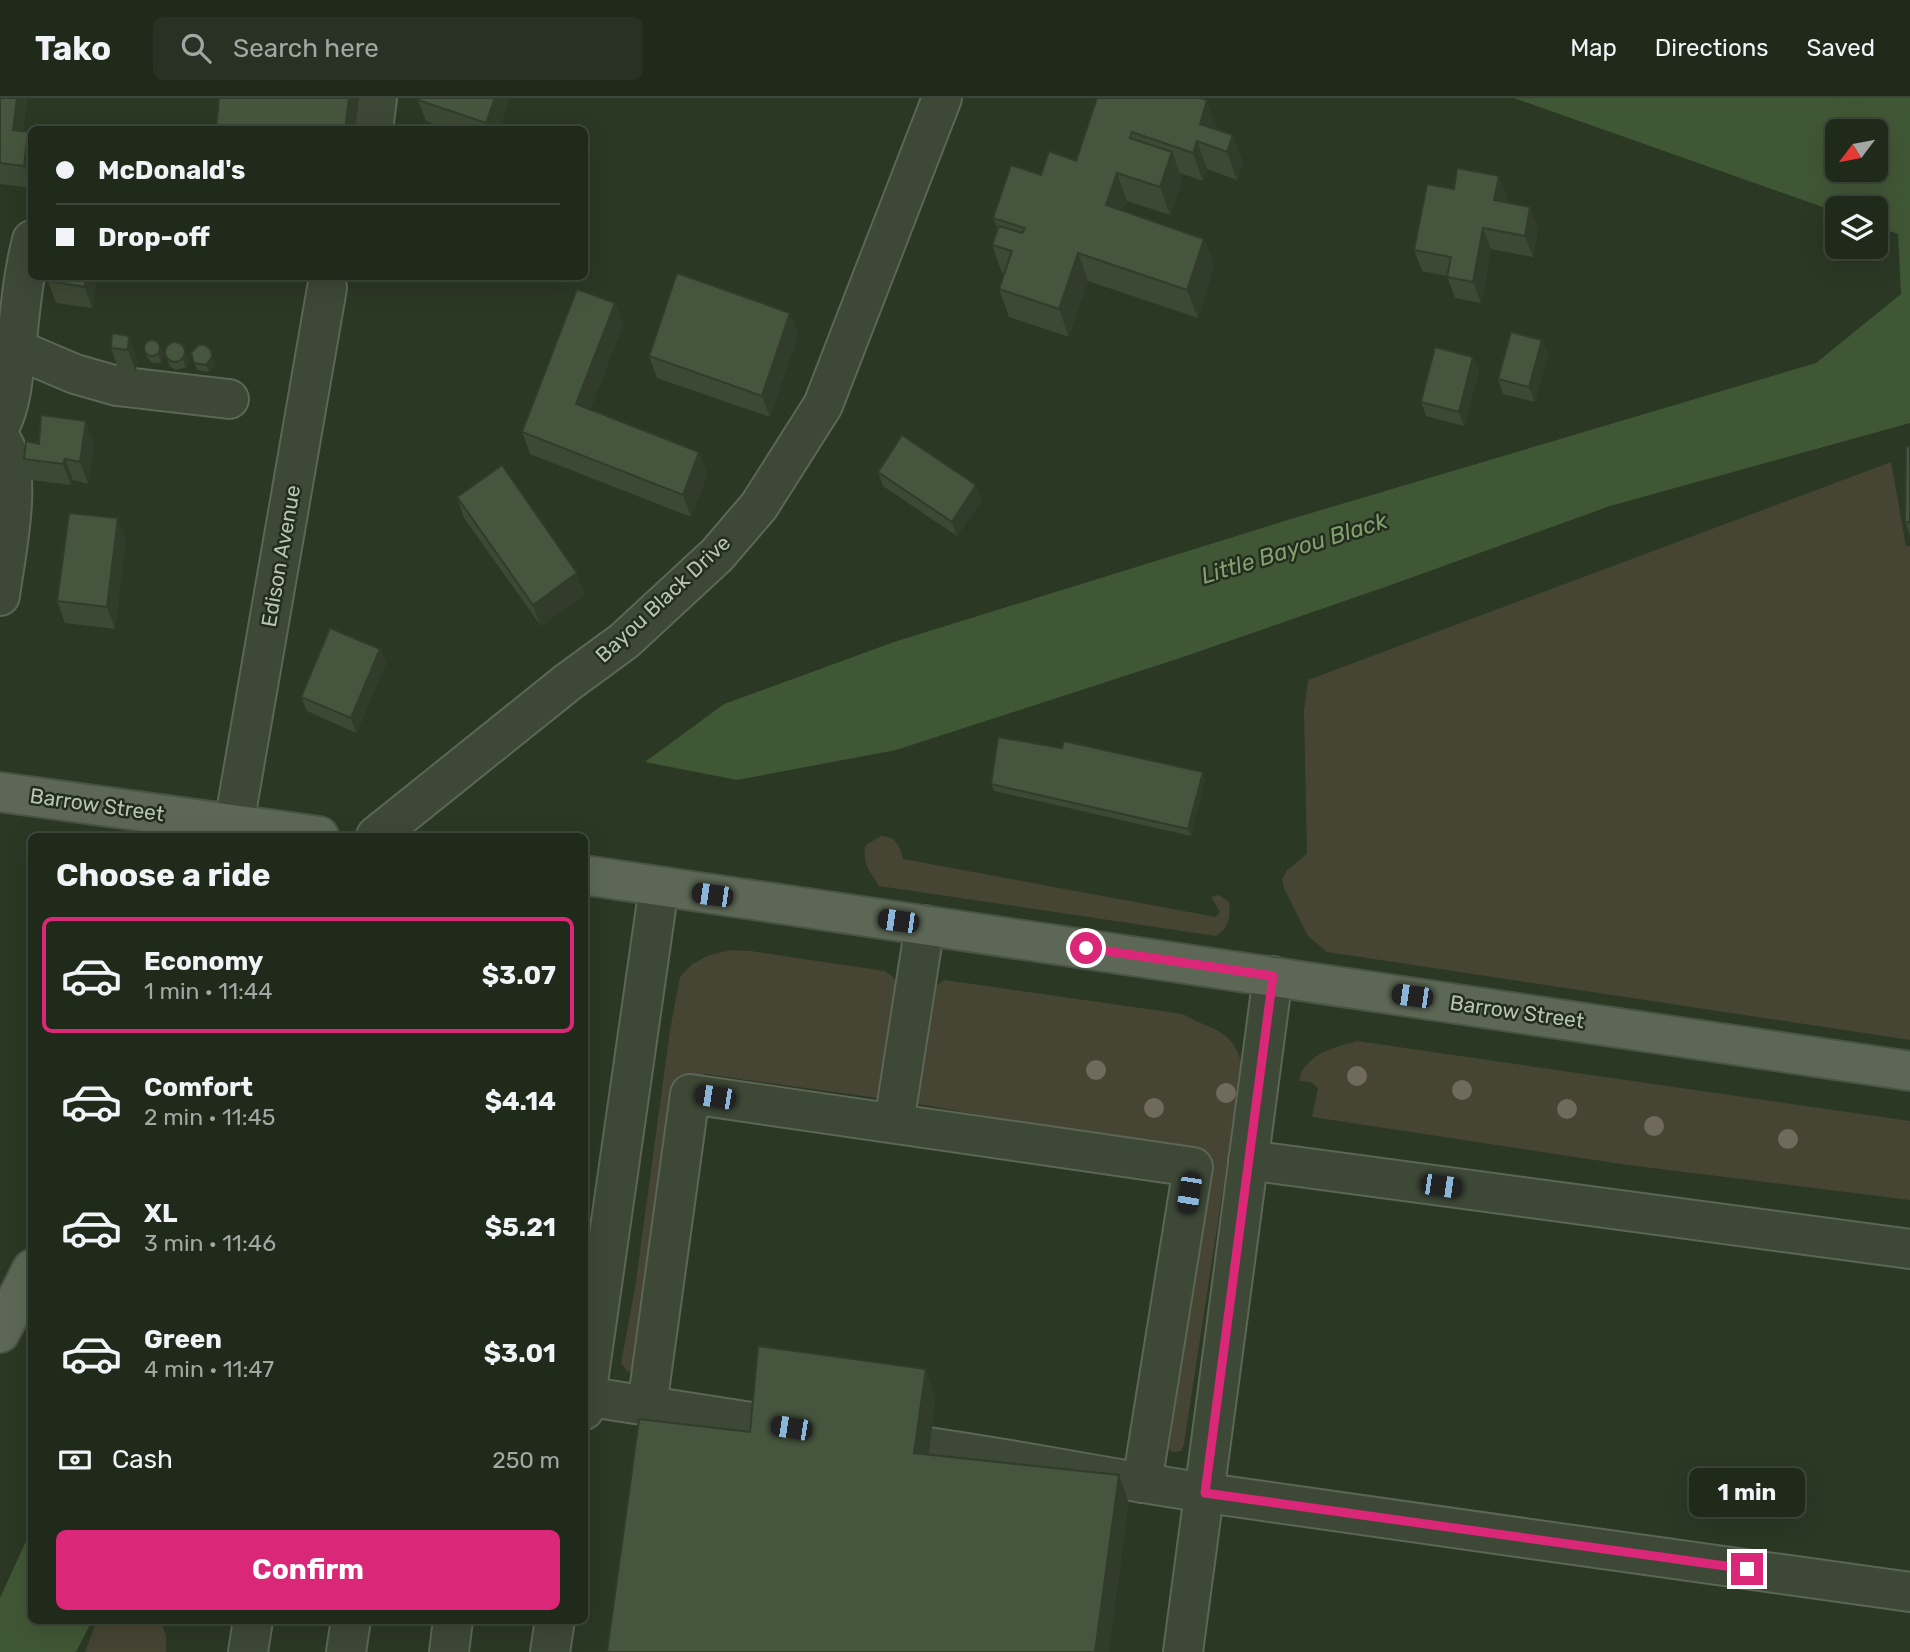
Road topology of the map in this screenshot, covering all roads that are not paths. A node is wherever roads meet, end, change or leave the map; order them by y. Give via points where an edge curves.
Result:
1 (377, 98) edge
2 (942, 98) edge
3 (374, 126) edge
4 (28, 255) edge
5 (327, 288) dead end
6 (16, 349) junction
7 (229, 398) dead end
8 (0, 426) edge
9 (0, 438) edge
10 (0, 596) edge
11 (0, 792) edge
12 (234, 824) junction
13 (298, 833) edge
14 (380, 833) edge
15 (588, 876) edge
16 (659, 887) junction
17 (925, 925) junction
18 (1273, 976) junction
19 (1910, 1070) edge
20 (894, 1123) junction
21 (1248, 1160) junction
22 (1910, 1250) edge
23 (28, 1277) edge
24 (0, 1333) edge
25 (588, 1380) edge
26 (588, 1401) edge
27 (647, 1406) junction
28 (1142, 1483) junction
29 (1205, 1493) junction
30 (1910, 1592) edge
31 (252, 1624) edge
32 (350, 1624) edge
33 (452, 1624) edge
34 (554, 1624) edge
35 (248, 1652) edge
36 (346, 1652) edge
37 (449, 1652) edge
38 (550, 1652) edge
39 (1183, 1652) edge

1 - 3 street
2 - 14 street, Bayou Black Drive via 823,405 759,506 717,555 624,641
4 - 6 street
5 - 12 street, Edison Avenue
6 - 7 street via 117,386
6 - 8 street
9 - 10 street via 12,470
11 - 12 main road, Barrow Street
12 - 13 main road, Barrow Street
15 - 16 main road, Barrow Street
16 - 17 main road, Barrow Street
16 - 25 street
17 - 18 main road, Barrow Street
17 - 20 street
18 - 19 main road, Barrow Street
18 - 21 street
20 - 27 street via 691,1094
20 - 28 street via 1193,1167
21 - 22 street
21 - 29 street
23 - 24 main road
26 - 27 street
27 - 28 street via 946,1448
28 - 29 street
29 - 30 street
29 - 39 street
31 - 35 street
32 - 36 street
33 - 37 street
34 - 38 street

